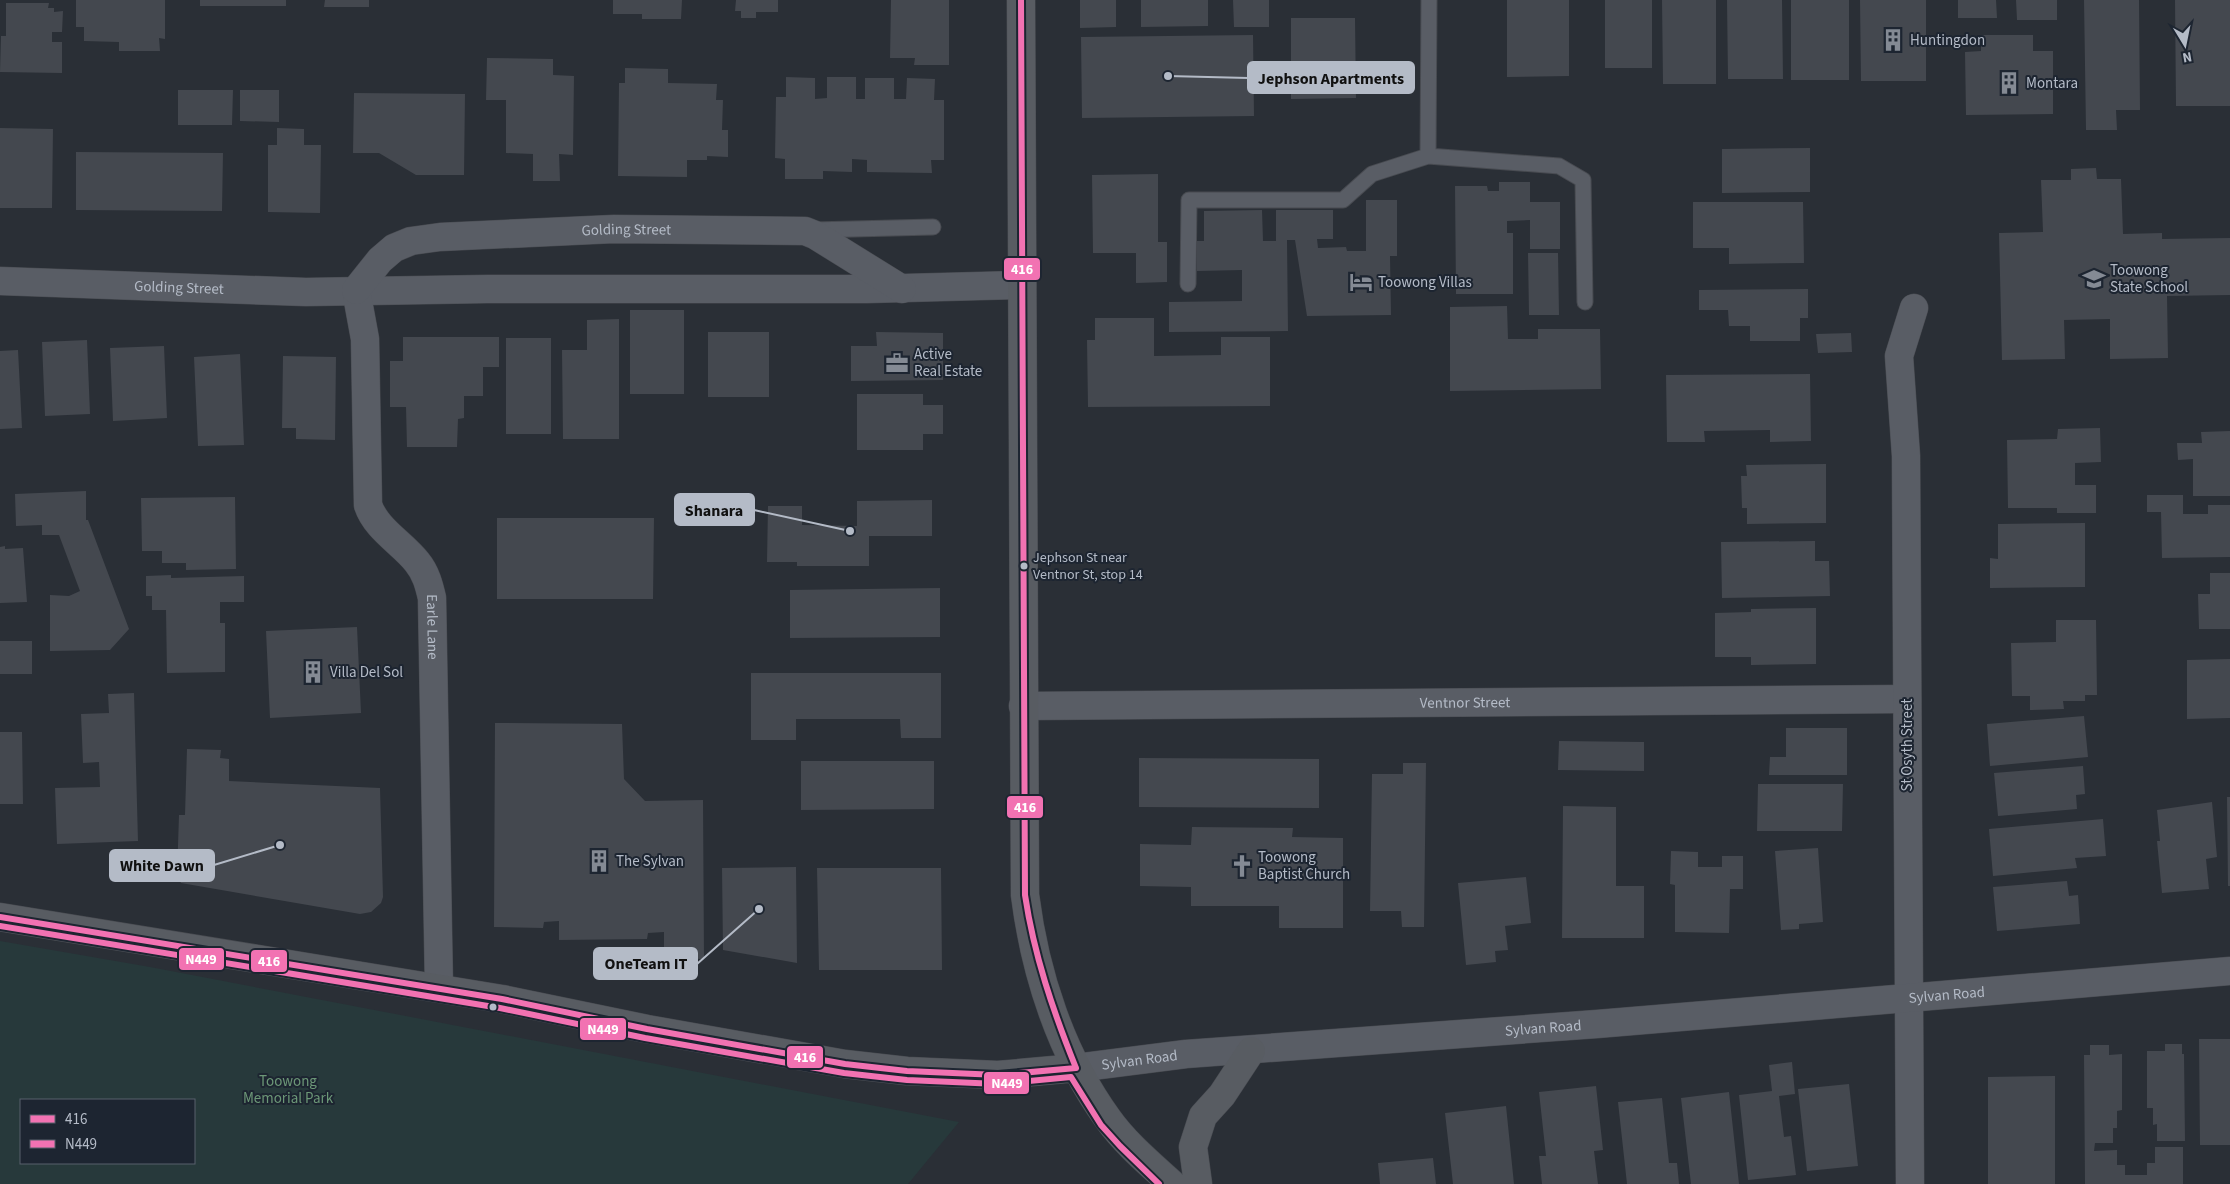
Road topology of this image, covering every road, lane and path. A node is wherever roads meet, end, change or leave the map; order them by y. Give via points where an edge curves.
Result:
1 (1021, 0) edge
2 (1429, 0) edge
3 (1428, 156) junction
4 (933, 227) dead end
5 (799, 230) junction
6 (0, 281) edge
7 (1188, 284) dead end
8 (1022, 285) junction
9 (902, 289) junction
10 (356, 290) junction
11 (1585, 302) dead end
12 (1914, 308) dead end
13 (1907, 699) junction
14 (1023, 706) junction
15 (0, 917) edge
16 (2230, 972) edge
17 (439, 988) junction
18 (1908, 999) junction
19 (1251, 1050) junction
20 (1076, 1068) junction
21 (1172, 1184) edge
22 (1198, 1184) edge
23 (1910, 1184) edge

1 - 8 main road
2 - 3 lane
3 - 7 lane via 1372,174 1343,200 1189,200
3 - 11 lane via 1559,166 1583,180
4 - 5 lane
5 - 9 street, Golding Street via 810,232
5 - 10 street, Golding Street via 614,229 440,237 411,241 394,248
6 - 10 street, Golding Street via 298,292
8 - 9 street, Golding Street
8 - 14 main road
9 - 10 street, Golding Street
10 - 17 street, Earle Lane via 366,339 368,505 380,524 416,561 426,577 432,598
12 - 13 street, St Osyth Street via 1899,356 1906,456
13 - 14 street, Ventnor Street
13 - 18 street, St Osyth Street
14 - 20 main road via 1028,917 1047,996
15 - 17 main road, Sylvan Road
16 - 18 street, Sylvan Road
17 - 20 main road, Sylvan Road via 844,1064 998,1075
18 - 19 street, Sylvan Road
18 - 23 street, St Osyth Street
19 - 20 street, Sylvan Road via 1186,1054
19 - 22 main road via 1222,1095 1203,1116 1193,1147
20 - 21 main road via 1108,1119

